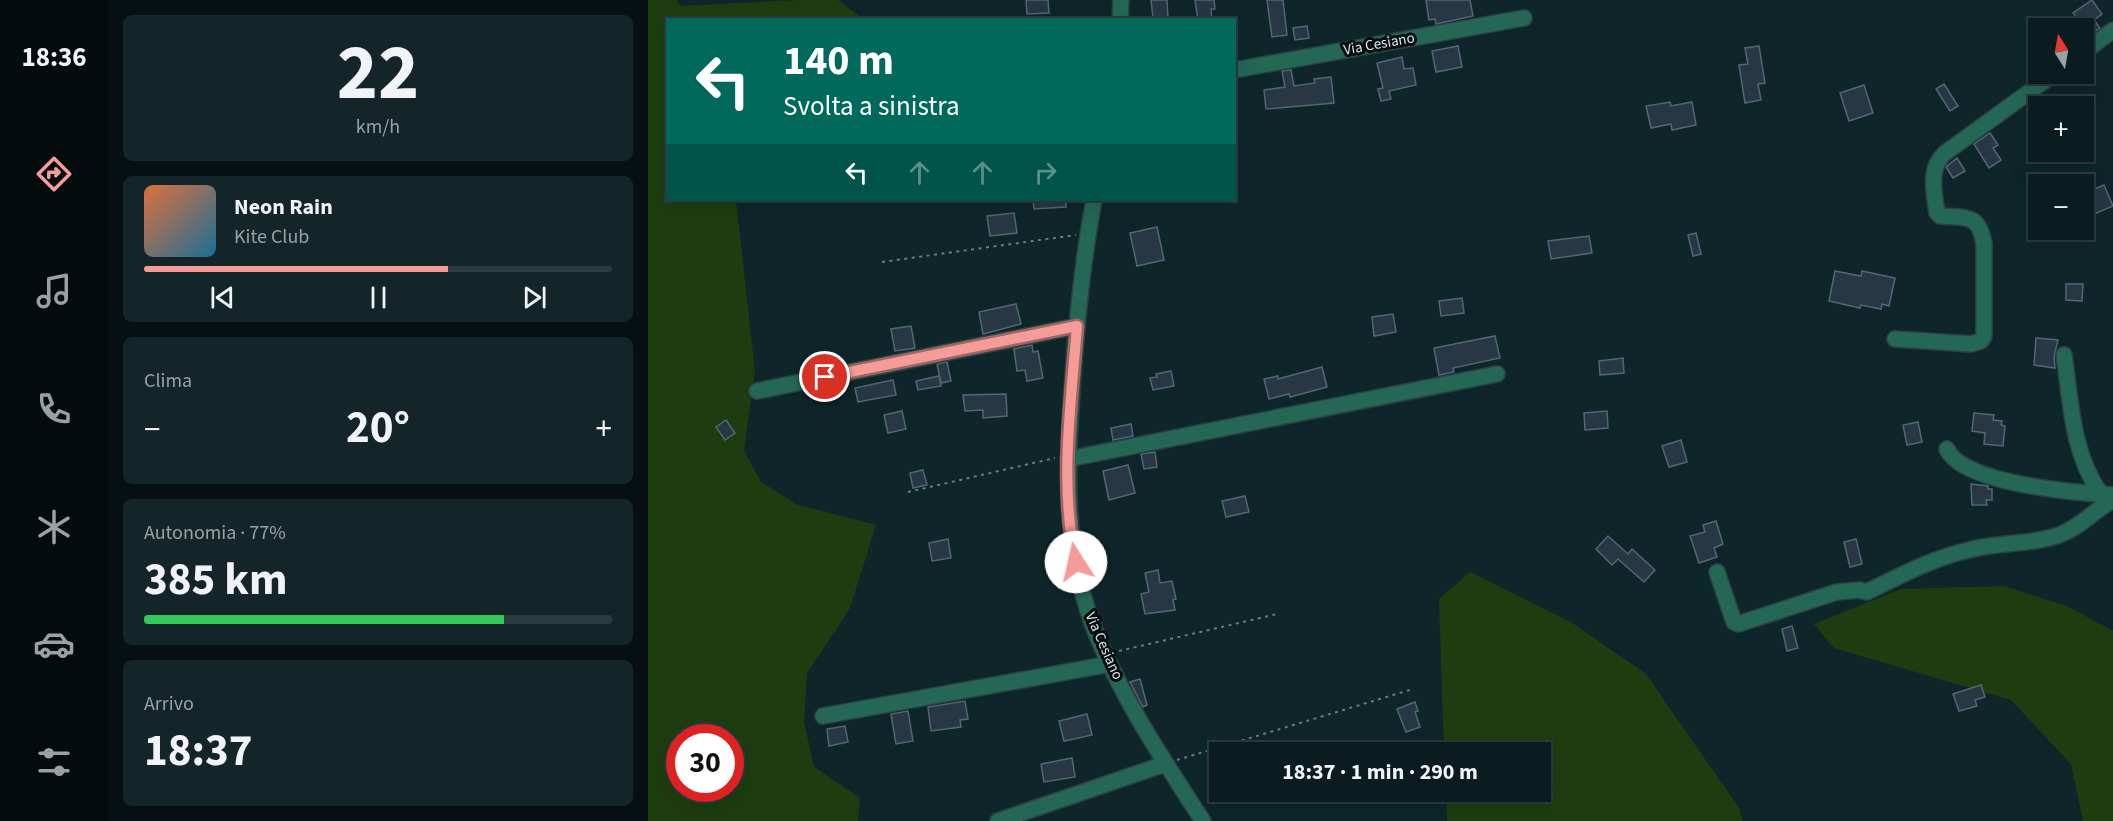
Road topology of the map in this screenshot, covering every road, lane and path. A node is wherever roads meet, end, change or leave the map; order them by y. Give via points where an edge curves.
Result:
1 (1121, 0) edge
2 (1120, 18) edge
3 (1524, 18) dead end
4 (2113, 30) edge
5 (2094, 44) edge
6 (1236, 70) edge
7 (2040, 84) edge
8 (1094, 201) edge
9 (1088, 233) junction
10 (882, 262) dead end
11 (1077, 326) junction
12 (1895, 339) dead end
13 (2064, 355) dead end
14 (1497, 374) dead end
15 (757, 391) dead end
16 (1947, 449) dead end
17 (1068, 457) junction
18 (909, 492) dead end
19 (2109, 497) edge
20 (1717, 572) dead end
21 (1277, 614) dead end
22 (1108, 659) junction
23 (1413, 689) dead end
24 (823, 716) dead end
25 (1165, 764) junction
26 (998, 821) edge
27 (1203, 821) edge

1 - 2 street
3 - 6 street, Via Cesiano
4 - 5 street
7 - 12 street via 1945,153 1934,169 1937,213 1971,219 1982,231 1984,336 1971,344
8 - 9 street, Via Cesiano
9 - 10 path
9 - 11 street, Via Cesiano
11 - 15 street
11 - 17 street, Via Cesiano
13 - 19 street via 2079,452 2090,477
14 - 17 street
16 - 19 street via 1955,460 1985,476
17 - 18 path
17 - 22 street, Via Cesiano via 1068,515 1074,556 1088,609
19 - 20 street via 2080,525 2056,536 1952,554 1867,592 1837,592 1738,624
21 - 22 path
22 - 24 street
22 - 25 street, Via Cesiano
23 - 25 path
25 - 26 street
25 - 27 street, Via Cesiano

